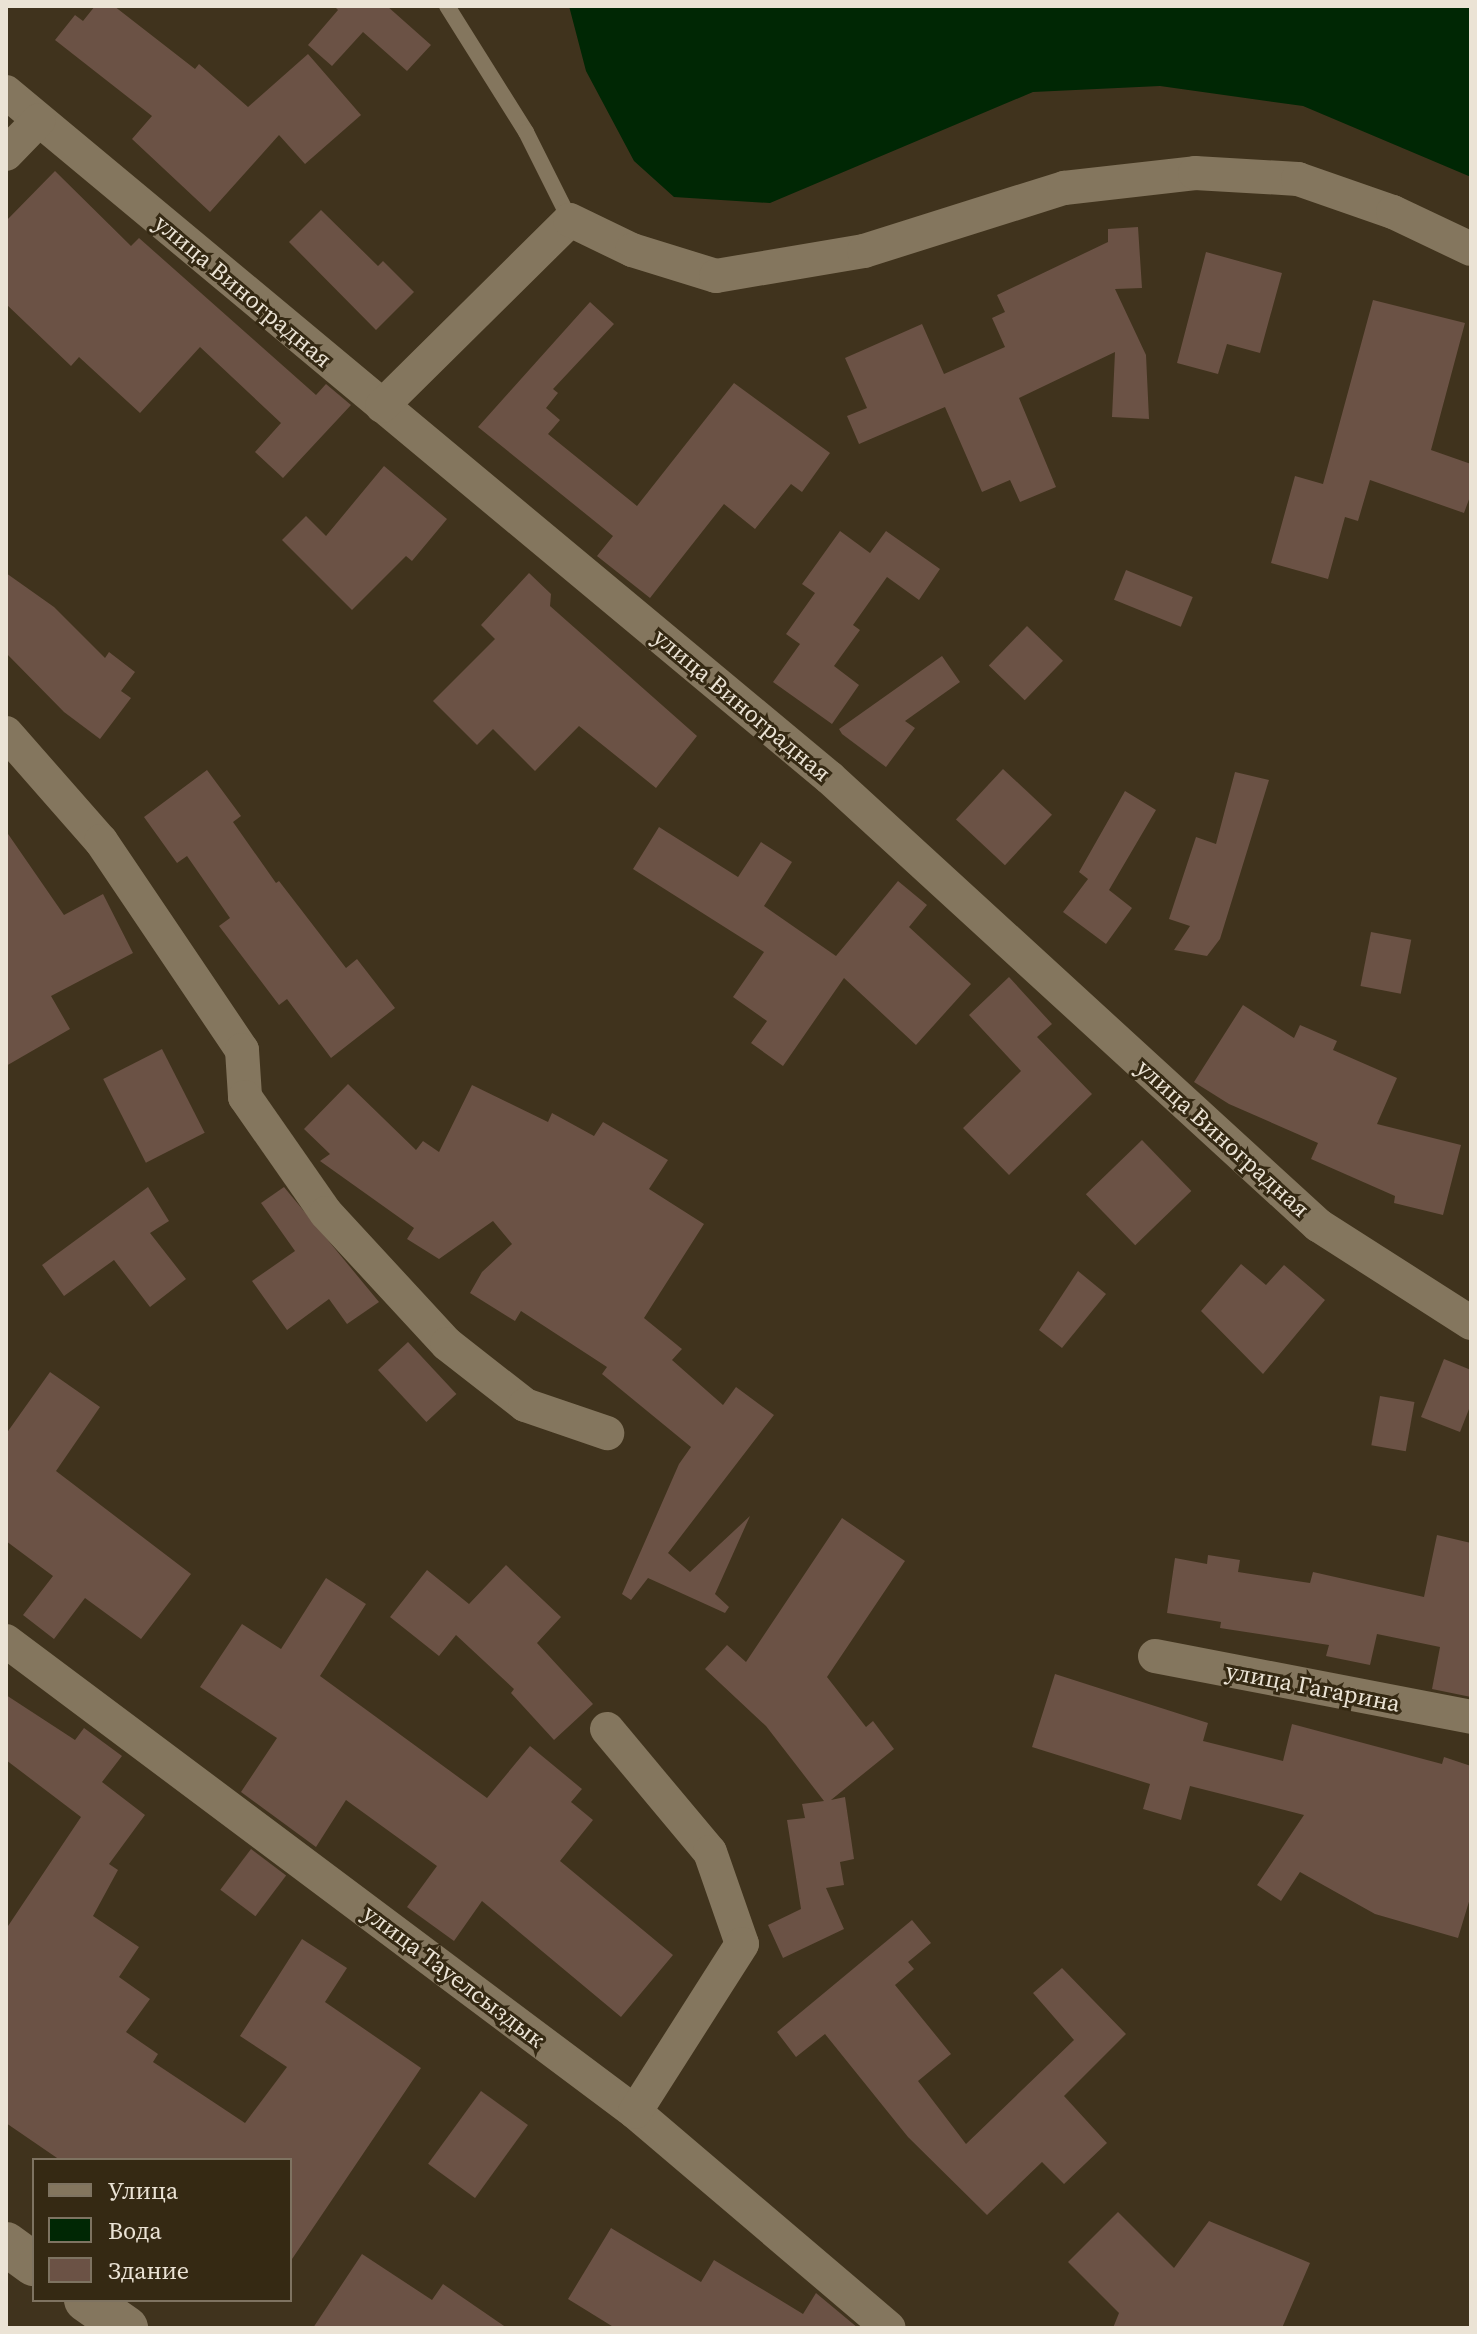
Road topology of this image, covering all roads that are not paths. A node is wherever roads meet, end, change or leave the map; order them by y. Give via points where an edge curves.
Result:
1 (447, 6) edge
2 (6, 92) edge
3 (39, 120) junction
4 (6, 154) edge
5 (570, 220) junction
6 (1471, 249) edge
7 (382, 406) junction
8 (6, 733) edge
9 (1471, 1323) edge
10 (607, 1433) dead end
11 (6, 1641) edge
12 (1155, 1656) dead end
13 (1471, 1717) edge
14 (607, 1729) dead end
15 (635, 2112) junction
16 (6, 2244) edge
17 (32, 2263) edge
18 (89, 2302) edge
19 (126, 2328) edge
20 (889, 2328) edge

1 - 5 lane via 526,132
2 - 3 street, улица Виноградная
3 - 4 street
3 - 7 street, улица Виноградная
5 - 6 street via 632,250 716,276 864,251 1064,188 1195,173 1298,179 1393,212
5 - 7 street
7 - 9 street, улица Виноградная via 830,778 1318,1225
8 - 10 street via 101,841 242,1050 245,1097 326,1213 447,1344 525,1405
11 - 15 street, улица Тауелсыздык
12 - 13 street, улица Гагарина
14 - 15 street via 710,1852 742,1944
15 - 20 street, улица Тауелсыздык
16 - 17 main road
18 - 19 main road

